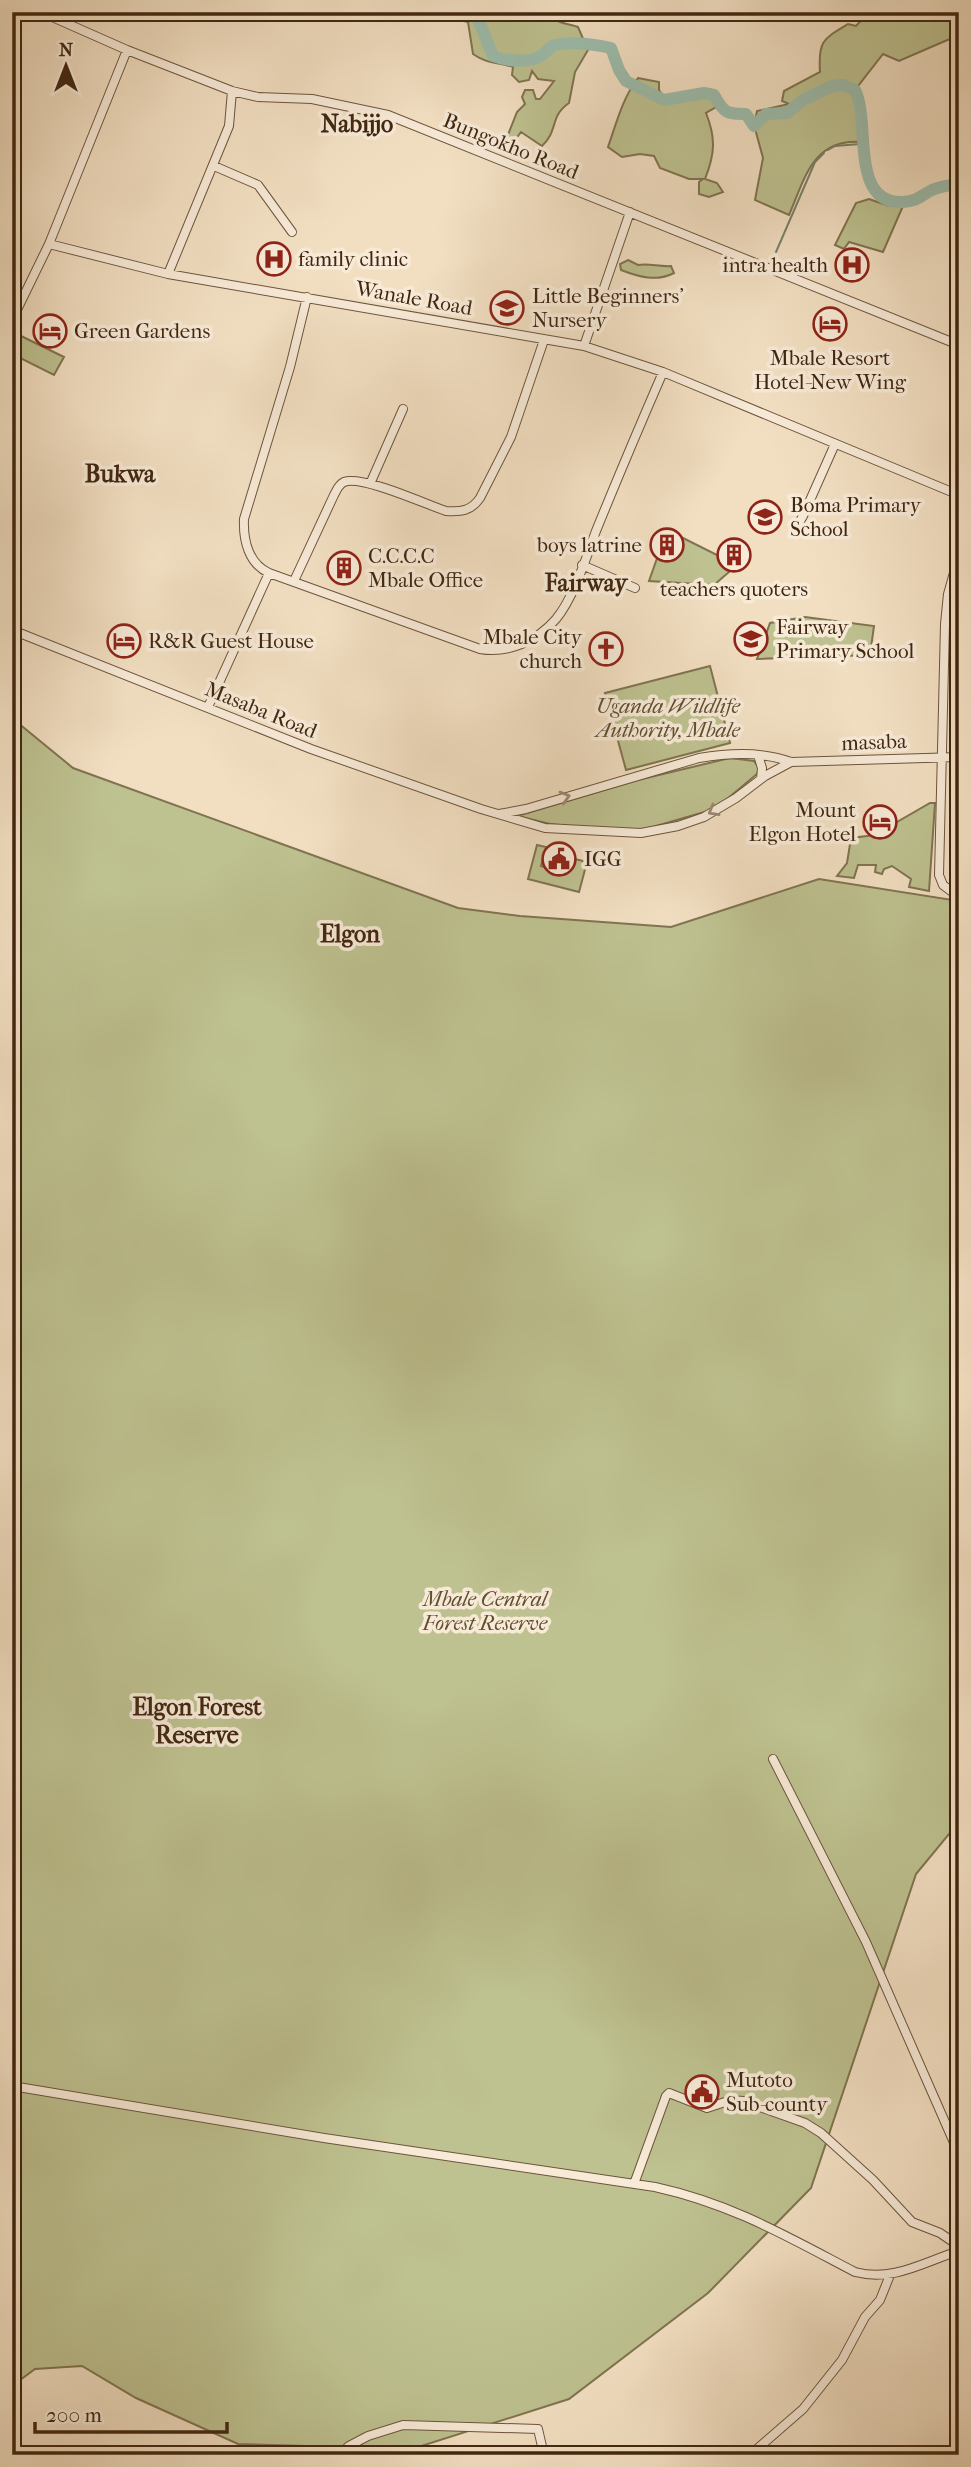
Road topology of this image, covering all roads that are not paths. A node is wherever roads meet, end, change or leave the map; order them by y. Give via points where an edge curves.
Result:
1 (41, 12) edge
2 (127, 50) junction
3 (232, 91) junction
4 (214, 166) junction
5 (630, 212) junction
6 (292, 232) dead end
7 (49, 244) junction
8 (168, 274) junction
9 (307, 297) junction
10 (12, 320) edge
11 (544, 340) junction
12 (959, 345) edge
13 (584, 346) junction
14 (663, 372) junction
15 (403, 409) dead end
16 (835, 444) junction
17 (370, 484) junction
18 (959, 495) edge
19 (793, 533) dead end
20 (959, 555) edge
21 (582, 565) junction
22 (269, 573) junction
23 (295, 581) junction
24 (635, 588) dead end
25 (12, 630) edge
26 (208, 706) junction
27 (758, 755) junction
28 (940, 757) junction
29 (959, 757) edge
30 (791, 762) junction
31 (761, 779) junction
32 (499, 814) junction
33 (959, 897) edge
34 (773, 1759) dead end
35 (12, 2086) edge
36 (959, 2154) edge
37 (634, 2184) junction
38 (959, 2248) edge
39 (890, 2275) junction
40 (340, 2455) edge
41 (544, 2455) edge
42 (750, 2455) edge

1 - 2 street, Bungokho Road
2 - 3 street, Bungokho Road
2 - 7 street
3 - 4 street via 229,126
3 - 5 street, Bungokho Road via 312,99 388,115
4 - 6 street via 258,185
4 - 8 street
5 - 12 street, Bungokho Road
5 - 13 street
7 - 8 street, Wanale Road
7 - 10 street
8 - 9 street, Wanale Road
9 - 11 street, Wanale Road
9 - 22 street via 244,519 253,561
11 - 13 street, Wanale Road
11 - 17 street via 511,437 473,506 446,511
13 - 14 street, Wanale Road
14 - 16 street, Wanale Road
14 - 21 street
15 - 17 street
16 - 18 street, Wanale Road
16 - 19 street
17 - 23 street via 346,481 340,485
20 - 28 street via 948,594
21 - 23 street via 558,617 545,630 527,642 494,651
21 - 24 street
22 - 23 street
22 - 26 street
25 - 26 street, Masaba Road
26 - 32 street, Masaba Road via 311,749
27 - 30 street
27 - 31 street
32 -> 27 street via 699,758 725,753
28 - 29 street, masaba
28 - 30 street, masaba
28 - 33 street via 939,875 943,885
30 - 31 street, Masaba Road
31 -> 32 street, Masaba Road via 704,817 641,833 545,828
34 - 36 street via 866,1942
35 - 37 street
37 - 38 street via 669,2093 707,2108 743,2101 805,2123 873,2180 912,2222 940,2233
37 - 39 street via 693,2195 755,2219 855,2272
38 - 39 street
39 - 42 street via 880,2300 865,2317 842,2360 803,2409
40 - 41 street via 368,2436 402,2426 538,2429

